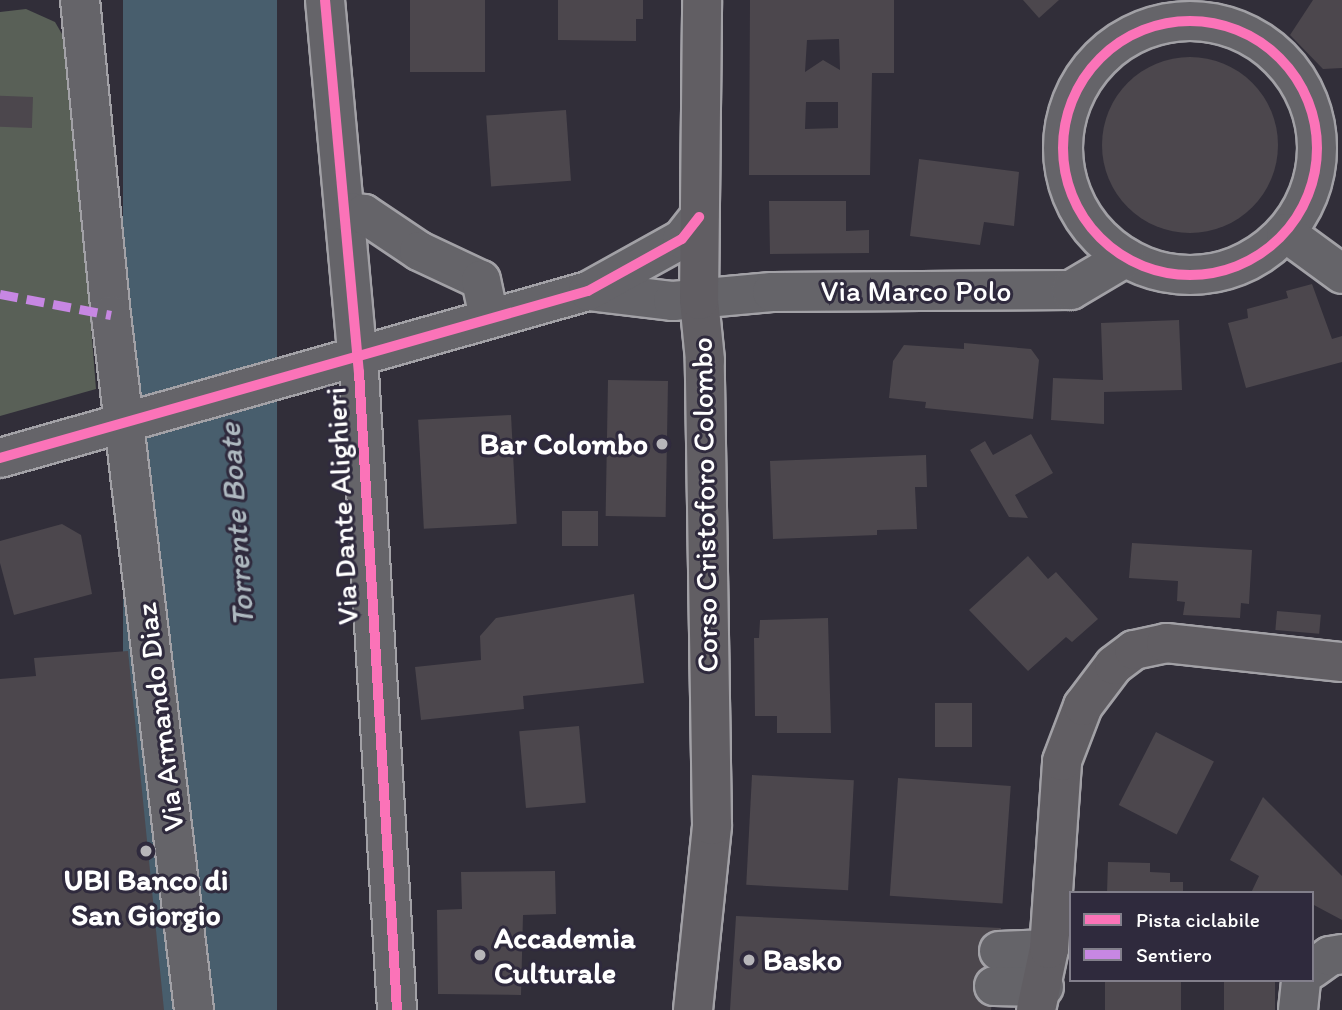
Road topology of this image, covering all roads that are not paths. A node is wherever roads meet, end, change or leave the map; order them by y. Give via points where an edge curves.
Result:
1 (80, 0) edge
2 (325, 0) edge
3 (702, 0) edge
4 (346, 212) junction
5 (699, 217) junction
6 (1286, 233) junction
7 (1125, 258) junction
8 (1342, 274) edge
9 (588, 291) junction
10 (699, 300) junction
11 (489, 317) junction
12 (340, 362) junction
13 (141, 419) junction
14 (0, 458) edge
15 (1342, 662) edge
16 (1049, 949) junction
17 (1342, 954) edge
18 (1314, 968) edge
19 (1301, 982) edge
20 (1040, 999) edge
21 (194, 1010) edge
22 (397, 1010) edge
23 (692, 1010) edge
24 (1298, 1010) edge

1 - 13 street, Via Armando Diaz
2 - 4 street, Via Dante Alighieri
3 - 5 main road, Corso Cristoforo Colombo
4 - 11 street via 364,214 419,251 481,280
4 - 12 street, Via Dante Alighieri
5 - 9 street via 682,239
5 - 10 main road, Corso Cristoforo Colombo
6 - 7 street via 1259,256 1204,274 1157,271
6 - 7 street via 1308,198 1318,157 1314,116 1296,78 1268,48 1232,28 1191,20 1163,24 1113,46 1084,76 1067,113 1062,155 1071,195 1093,231
6 - 8 street
7 - 10 street, Via Marco Polo via 1071,290 772,292
9 - 10 street, Via Marco Polo
9 - 11 street
10 - 23 main road, Corso Cristoforo Colombo via 705,360 712,825
11 - 12 street
12 - 13 street
12 - 22 street, Via Dante Alighieri
13 - 14 street
13 - 21 street, Via Armando Diaz
15 - 16 main road via 1166,643 1135,650 1114,665 1083,706 1062,761
16 - 20 main road
16 - 20 street via 996,968
17 - 18 street via 1330,956
19 - 24 street

